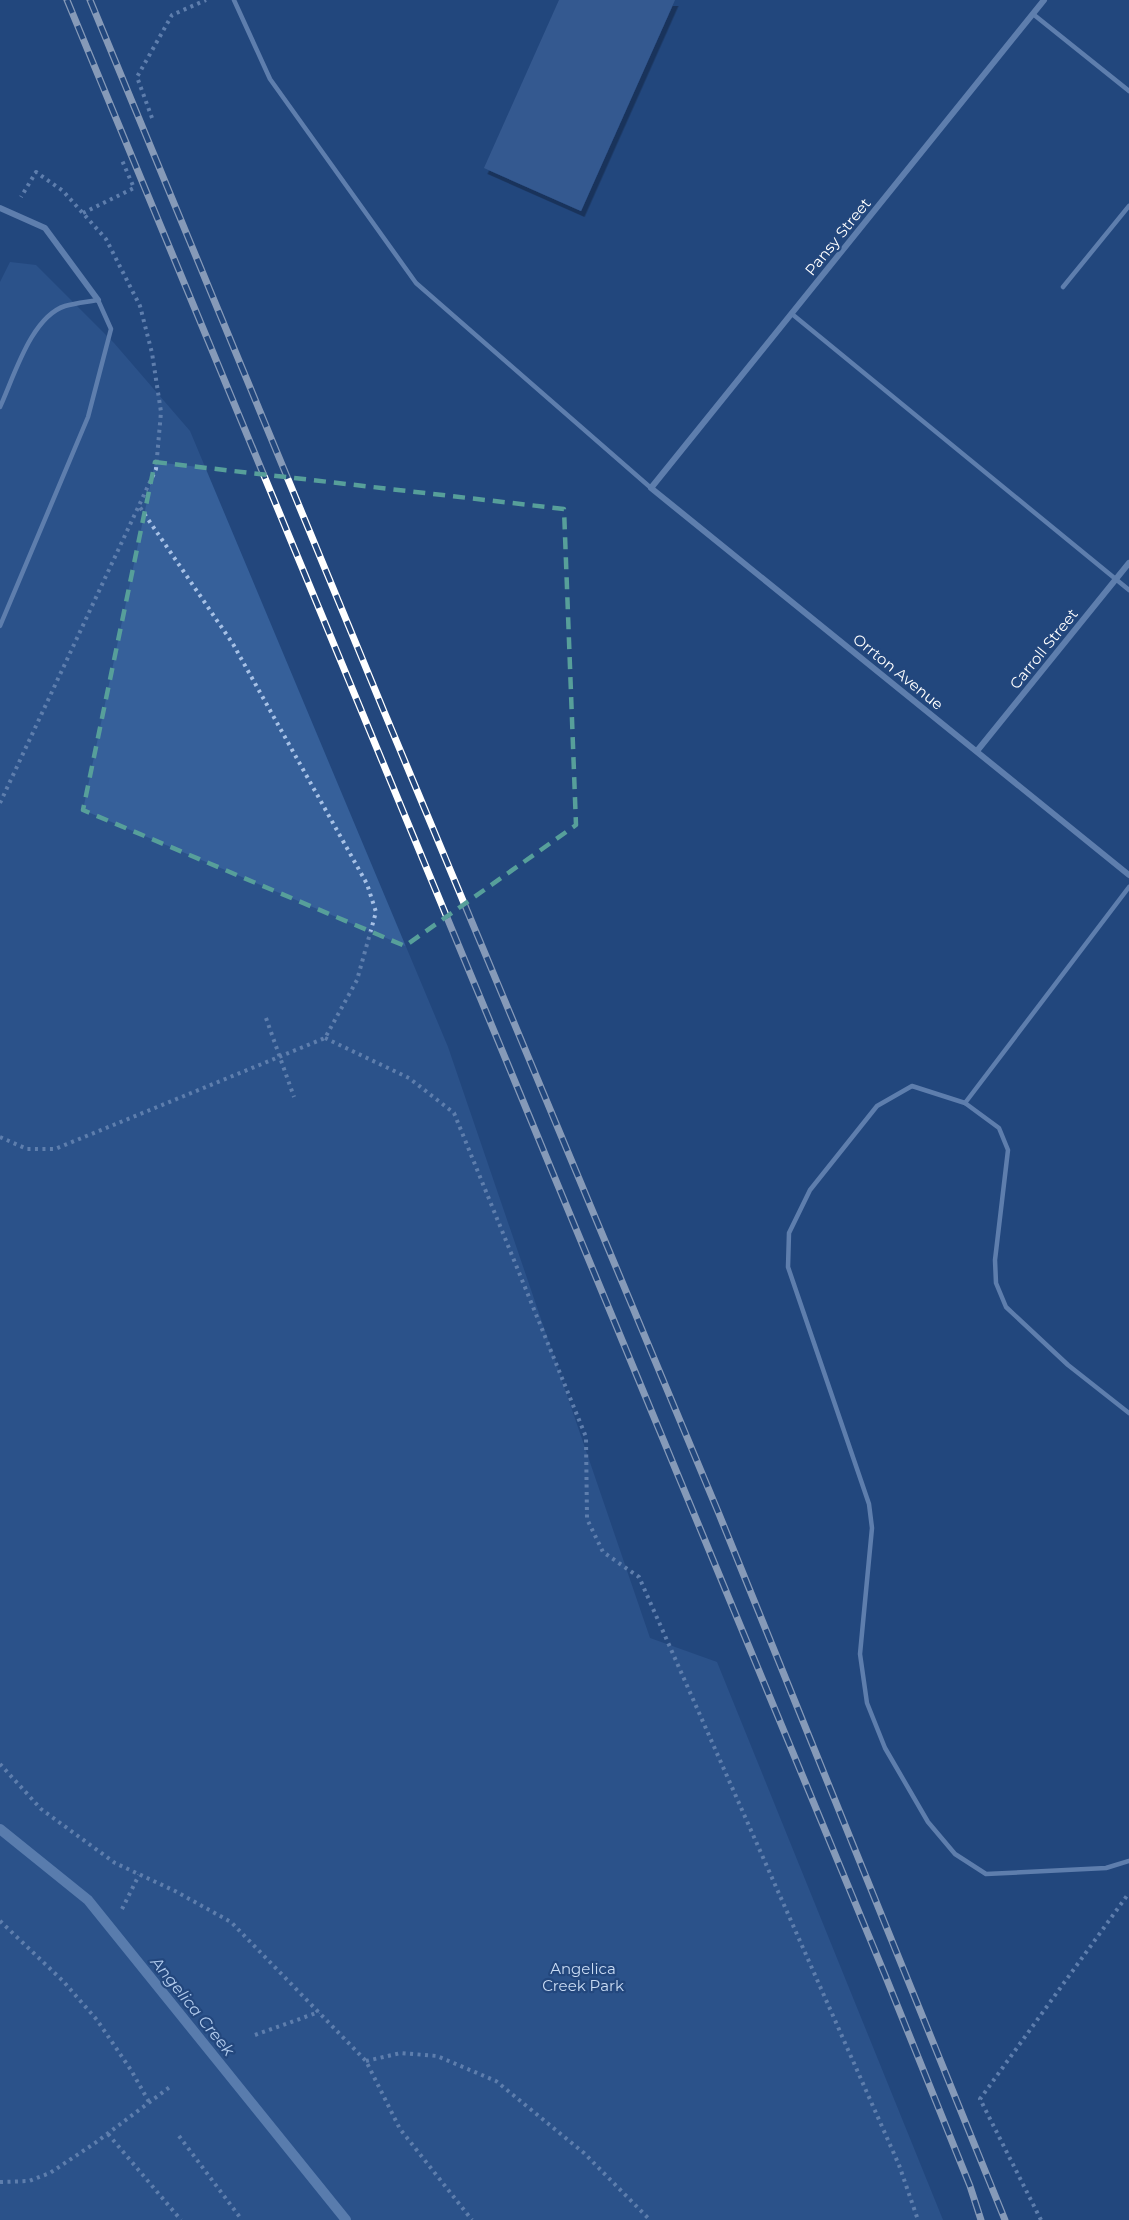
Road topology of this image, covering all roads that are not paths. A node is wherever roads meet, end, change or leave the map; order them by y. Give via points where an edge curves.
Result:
1 (234, 0) edge
2 (1044, 0) edge
3 (1033, 14) junction
4 (1129, 91) edge
5 (1129, 206) edge
6 (0, 208) edge
7 (1063, 287) dead end
8 (98, 300) junction
9 (792, 314) junction
10 (0, 407) edge
11 (651, 488) junction
12 (1129, 563) edge
13 (1116, 579) junction
14 (1129, 590) edge
15 (0, 626) edge
16 (977, 751) junction
17 (1129, 875) edge
18 (1129, 887) edge
19 (965, 1103) junction
20 (1129, 1413) edge
21 (1129, 1861) edge

1 - 11 lane via 270,79 416,283
2 - 3 street, Pansy Street
3 - 4 lane
3 - 9 street, Pansy Street
5 - 7 lane
6 - 8 street via 45,228
8 - 10 lane via 64,307 33,333
8 - 15 lane via 111,329 88,417
9 - 11 street, Pansy Street
9 - 13 lane
11 - 16 street, Orrton Avenue
12 - 13 street, Carroll Street
13 - 14 lane
13 - 16 street, Carroll Street
16 - 17 street, Orrton Avenue
18 - 19 lane
19 - 20 lane via 999,1128 1008,1150 995,1260 996,1283 1006,1307 1068,1365
19 - 21 lane via 912,1086 877,1107 810,1190 789,1233 788,1267 869,1504 872,1528 860,1654 867,1703 885,1748 928,1822 955,1854 986,1874 1106,1868

